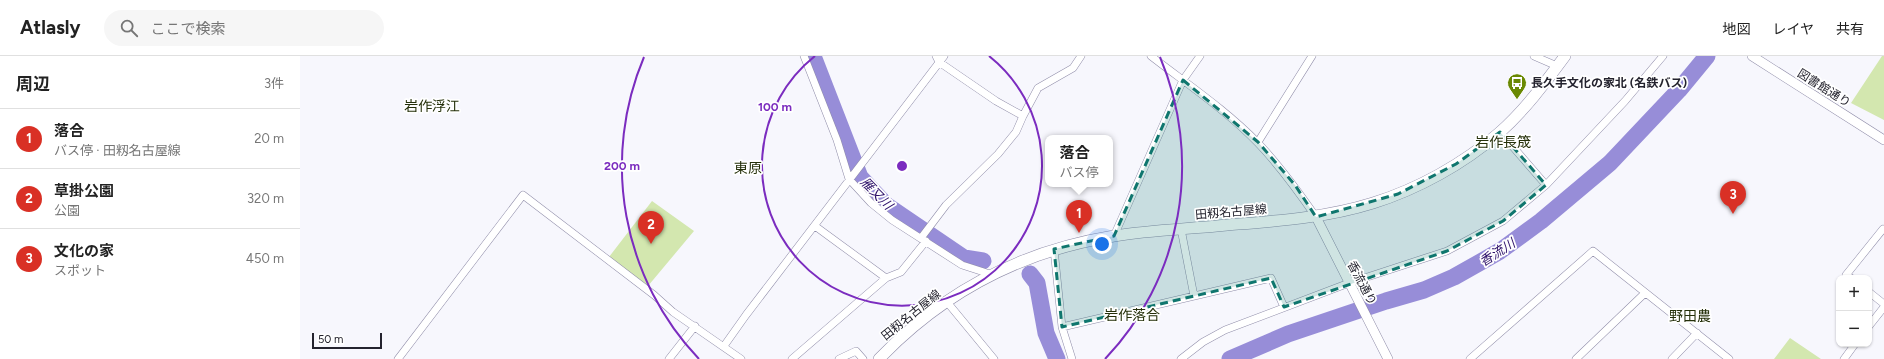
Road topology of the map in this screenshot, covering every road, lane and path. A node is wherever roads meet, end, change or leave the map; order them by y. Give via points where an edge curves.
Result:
1 (804, 56) edge
2 (1081, 56) edge
3 (1151, 56) edge
4 (1200, 56) edge
5 (1312, 56) edge
6 (1534, 56) edge
7 (1565, 56) edge
8 (1663, 56) edge
9 (1752, 56) edge
10 (940, 58) edge
11 (1557, 66) junction
12 (1183, 80) junction
13 (1023, 116) junction
14 (1500, 132) junction
15 (1884, 140) edge
16 (1258, 142) junction
17 (849, 179) junction
18 (1546, 184) junction
19 (1316, 218) junction
20 (815, 226) junction
21 (1181, 229) junction
22 (1884, 230) edge
23 (1114, 236) junction
24 (923, 239) junction
25 (1054, 250) junction
26 (990, 274) junction
27 (1846, 275) edge
28 (886, 278) junction
29 (1350, 286) junction
30 (1645, 293) junction
31 (1872, 294) edge
32 (1194, 296) junction
33 (947, 302) junction
34 (1884, 304) edge
35 (1284, 307) junction
36 (1884, 307) edge
37 (1872, 322) edge
38 (695, 326) junction
39 (1062, 327) junction
40 (1697, 334) junction
41 (724, 346) junction
42 (1853, 347) edge
43 (398, 359) edge
44 (670, 359) edge
45 (741, 359) edge
46 (792, 359) edge
47 (839, 359) edge
48 (863, 359) edge
49 (879, 359) edge
50 (994, 359) edge
51 (1072, 359) edge
52 (1181, 359) edge
53 (1388, 359) edge
54 (1470, 359) edge
55 (1576, 359) edge
56 (1672, 359) edge
57 (1729, 359) edge
58 (1844, 359) edge

1 - 17 street via 837,140
2 - 13 street via 1073,68 1038,88
3 - 12 street
4 - 12 street
5 - 16 street
6 - 11 street
7 - 11 main road, 田籾名古屋線
8 - 18 street via 1625,101
9 - 15 street, 図書館通り
10 - 13 street via 996,101
10 - 17 street
11 - 14 main road, 田籾名古屋線 via 1530,101
12 - 16 street via 1217,105
12 - 23 street
13 - 24 street via 1016,132 998,154 946,205 930,225
14 - 18 street
14 - 19 main road, 田籾名古屋線 via 1456,164 1398,194 1372,204
16 - 19 street via 1295,185
17 - 20 street
17 - 24 street via 887,216
18 - 29 street via 1503,221 1447,251
19 - 21 main road, 田籾名古屋線
19 - 29 street, 香流通り
20 - 28 street
20 - 41 street
21 - 23 main road, 田籾名古屋線
21 - 32 street
22 - 27 street via 1882,229
23 - 25 main road, 田籾名古屋線
24 - 26 street via 962,265
24 - 28 street via 901,272
25 - 26 main road, 田籾名古屋線
25 - 39 street
26 - 33 main road, 田籾名古屋線
28 - 46 street
29 - 35 street
29 - 53 street, 香流通り
30 - 40 street
30 - 54 street via 1593,251
30 - 55 street
31 - 34 street
32 - 35 street via 1271,278
32 - 39 street
33 - 49 main road, 田籾名古屋線 via 912,327
33 - 50 street
35 - 52 street via 1225,330
36 - 37 street
38 - 41 street
38 - 43 street via 673,312 654,294 523,195
38 - 44 street
39 - 51 street
40 - 56 street
40 - 57 street
41 - 45 street
42 - 58 street
47 - 48 street via 856,351

